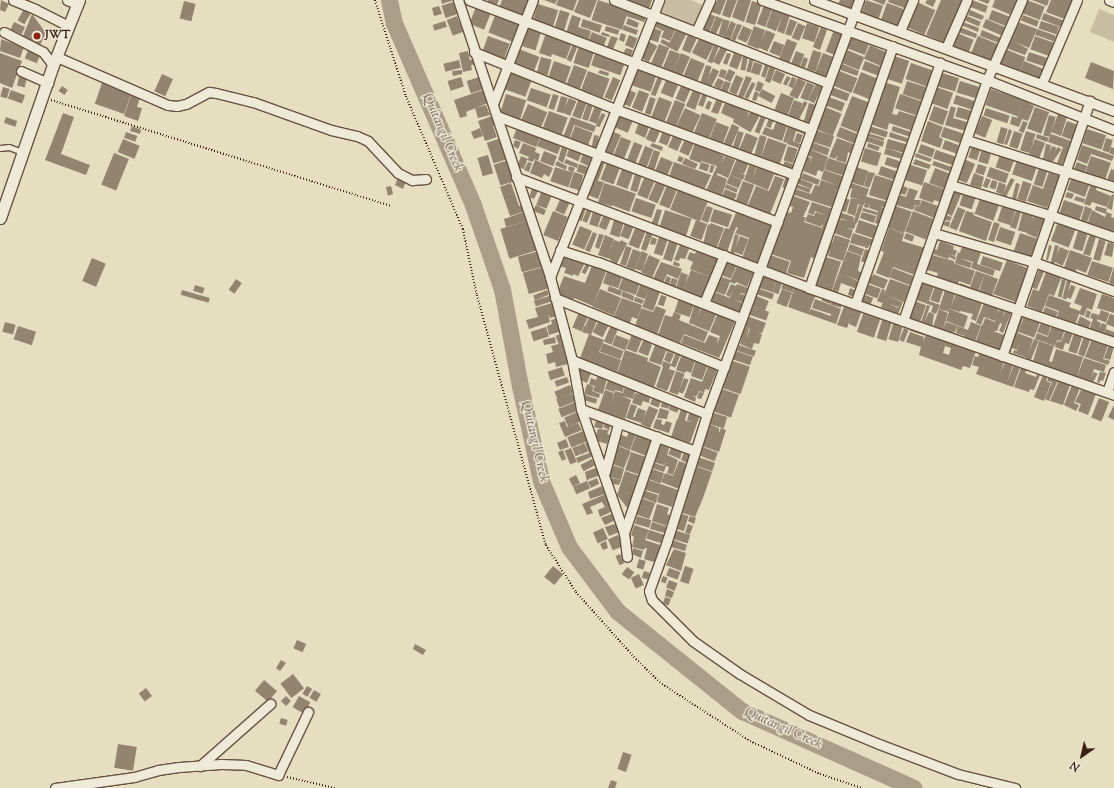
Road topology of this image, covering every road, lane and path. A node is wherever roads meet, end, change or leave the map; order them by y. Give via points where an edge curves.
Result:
1 (13, 0) edge
2 (375, 0) edge
3 (458, 0) edge
4 (469, 0) edge
5 (533, 0) edge
6 (614, 0) edge
7 (659, 0) edge
8 (710, 0) edge
9 (762, 0) edge
10 (814, 0) edge
11 (859, 0) edge
12 (913, 0) edge
13 (967, 0) edge
14 (1022, 0) edge
15 (1077, 0) edge
16 (1109, 0) edge
17 (74, 1) edge
18 (1114, 2) edge
19 (853, 14) junction
20 (654, 15) junction
21 (525, 21) junction
22 (68, 26) junction
23 (848, 30) junction
24 (900, 31) junction
25 (4, 32) dead end
26 (696, 32) junction
27 (892, 46) junction
28 (946, 48) junction
29 (474, 52) junction
30 (55, 61) junction
31 (635, 63) junction
32 (940, 63) junction
33 (508, 64) junction
34 (993, 65) junction
35 (21, 71) dead end
36 (987, 80) junction
37 (48, 83) junction
38 (828, 83) junction
39 (1042, 83) junction
40 (42, 98) junction
41 (1090, 101) junction
42 (493, 104) junction
43 (616, 109) junction
44 (1114, 110) edge
45 (497, 116) junction
46 (1083, 119) junction
47 (811, 129) junction
48 (1114, 130) edge
49 (967, 140) junction
50 (0, 148) edge
51 (23, 152) junction
52 (597, 154) junction
53 (1065, 171) junction
54 (795, 174) junction
55 (516, 177) junction
56 (426, 179) dead end
57 (951, 185) junction
58 (1114, 187) edge
59 (579, 200) junction
60 (391, 206) dead end
61 (1050, 215) junction
62 (0, 218) edge
63 (778, 222) junction
64 (934, 233) junction
65 (1114, 238) edge
66 (560, 250) junction
67 (724, 255) junction
68 (1034, 262) junction
69 (760, 269) junction
70 (919, 276) junction
71 (550, 277) junction
72 (809, 288) junction
73 (1114, 291) edge
74 (555, 298) junction
75 (704, 303) junction
76 (855, 304) junction
77 (1017, 309) junction
78 (741, 318) junction
79 (903, 321) junction
80 (1114, 342) edge
81 (1002, 356) junction
82 (572, 360) junction
83 (724, 367) junction
84 (1114, 372) edge
85 (1111, 393) edge
86 (581, 409) junction
87 (707, 414) junction
88 (618, 424) junction
89 (657, 437) junction
90 (695, 451) junction
91 (605, 472) junction
92 (624, 533) junction
93 (627, 557) dead end
94 (270, 704) dead end
95 (308, 712) dead end
96 (200, 766) junction
97 (278, 775) junction
98 (55, 788) edge
99 (335, 788) edge
100 (862, 788) edge
101 (1015, 788) edge

1 - 22 street
2 - 100 path via 406,96 463,229 477,295 546,545 576,592 662,684 750,741 820,774
3 - 29 street
4 - 21 street
5 - 21 street
6 - 20 street
7 - 20 street
8 - 26 street
9 - 23 street
10 - 19 street
11 - 19 street
12 - 24 street
13 - 28 street
14 - 34 street
15 - 39 street
16 - 18 street
17 - 22 street
19 - 23 street
19 - 24 street
20 - 26 street
20 - 31 street
21 - 31 street
21 - 33 street
22 - 30 street
23 - 27 street
23 - 38 street
24 - 28 street
25 - 30 street
26 - 38 street
27 - 32 street
27 - 72 street
28 - 34 street
29 - 33 street
29 - 42 street
30 - 37 street
30 - 56 street via 168,105 186,104 209,92 253,102 331,130 357,136 368,141 398,173 412,180
31 - 43 street
31 - 47 street
32 - 36 street
32 - 76 street
33 - 42 street
33 - 43 street
34 - 36 street
34 - 39 street
35 - 37 street
36 - 46 street
36 - 49 street
37 - 40 street
38 - 47 street
39 - 41 street
40 - 51 street
40 - 60 path
41 - 44 street
41 - 46 street
42 - 45 street
43 - 52 street
43 - 54 street
45 - 52 street
45 - 55 street
46 - 48 street
46 - 53 street
47 - 54 street
49 - 53 street
49 - 57 street
50 - 51 lane via 9,147
51 - 62 street
52 - 59 street
52 - 63 street
53 - 58 street
53 - 61 street
54 - 63 street
55 - 59 street
55 - 71 street
57 - 61 street
57 - 64 street
59 - 66 street
59 - 67 street
61 - 65 street
61 - 68 street
63 - 69 street
64 - 68 street
64 - 70 street
66 - 71 street
66 - 75 street
67 - 69 street
67 - 75 street
68 - 73 street
68 - 77 street
69 - 72 street
69 - 78 street
70 - 77 street
70 - 79 street
71 - 74 street
72 - 76 street
74 - 82 street
74 - 83 street
75 - 78 street
76 - 79 street
77 - 80 street
77 - 81 street
78 - 83 street
79 - 81 street
81 - 85 street
82 - 86 street
82 - 87 street
83 - 87 street
84 - 85 street
86 - 88 street
86 - 91 street
87 - 90 street
88 - 89 street
88 - 91 street
89 - 90 street
89 - 92 street
90 - 101 street via 649,591 652,600 693,641 809,715 958,774
91 - 92 street
92 - 93 street
94 - 96 street
95 - 97 street
96 - 97 street via 246,765
96 - 98 street via 165,769 134,777
97 - 99 path

